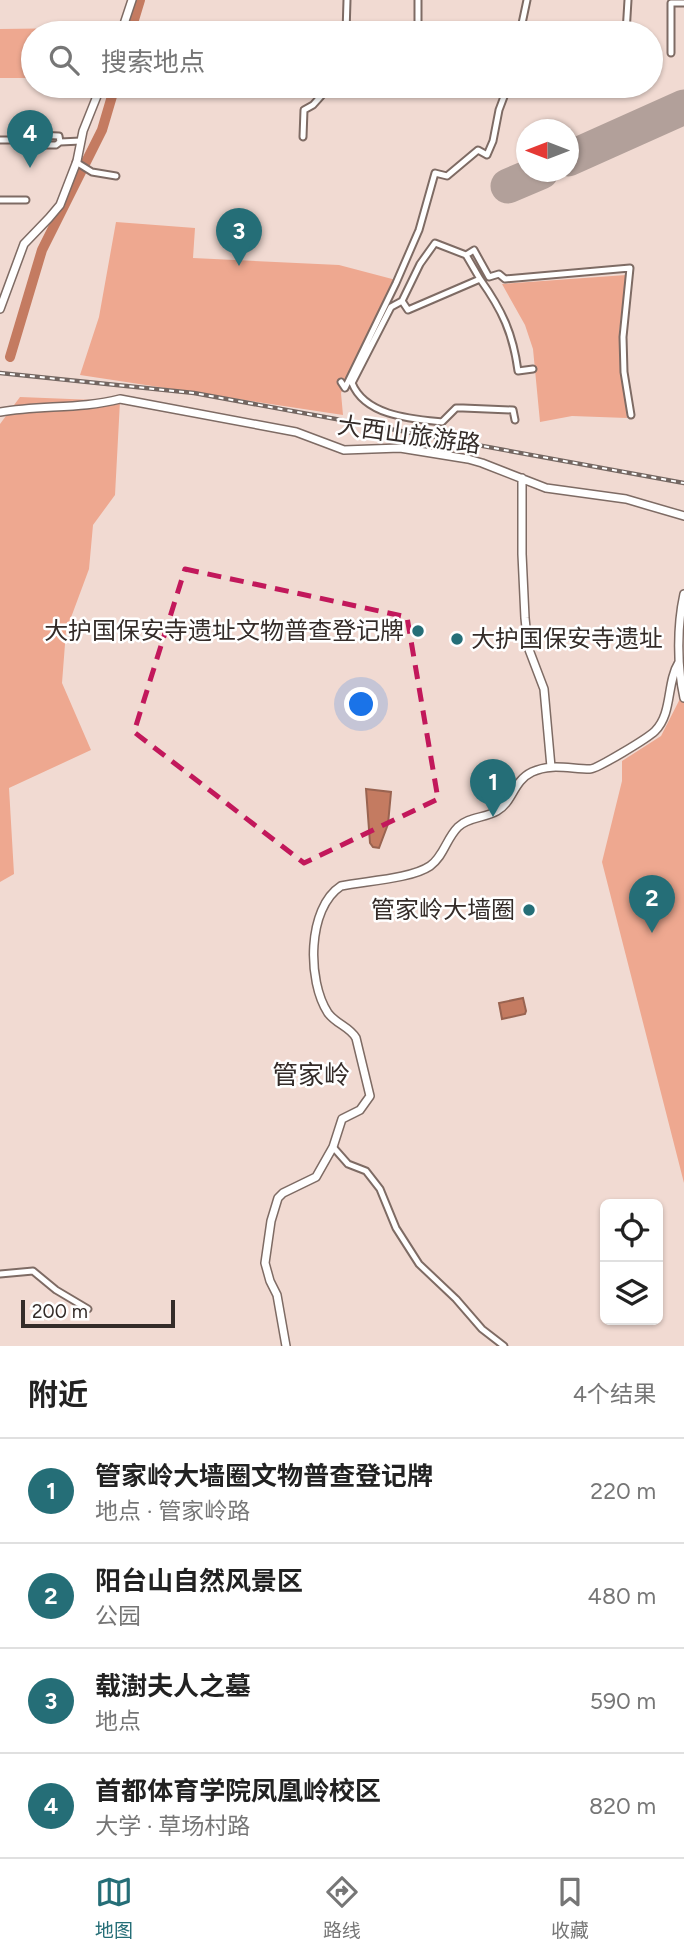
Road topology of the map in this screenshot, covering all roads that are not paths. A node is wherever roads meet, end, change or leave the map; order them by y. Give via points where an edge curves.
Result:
1 (132, 0) edge
2 (347, 0) edge
3 (418, 0) edge
4 (527, 0) edge
5 (628, 0) edge
6 (684, 3) edge
7 (125, 21) edge
8 (346, 21) edge
9 (418, 21) edge
10 (523, 21) edge
11 (627, 21) edge
12 (671, 52) dead end
13 (97, 98) edge
14 (319, 98) edge
15 (504, 98) edge
16 (303, 137) dead end
17 (0, 140) edge
18 (30, 140) junction
19 (60, 142) junction
20 (81, 142) junction
21 (78, 163) junction
22 (116, 176) dead end
23 (0, 200) edge
24 (26, 200) dead end
25 (466, 255) junction
26 (480, 279) junction
27 (402, 301) junction
28 (0, 309) edge
29 (533, 369) dead end
30 (341, 382) dead end
31 (0, 412) edge
32 (631, 415) dead end
33 (515, 419) dead end
34 (522, 478) junction
35 (684, 516) edge
36 (684, 594) edge
37 (679, 662) junction
38 (684, 698) edge
39 (551, 767) junction
40 (333, 1147) junction
41 (0, 1274) edge
42 (88, 1309) dead end
43 (286, 1346) edge
44 (504, 1346) edge

1 - 7 street
2 - 8 street
3 - 9 street
4 - 10 street
5 - 11 street
6 - 12 street via 671,3
13 - 20 street
14 - 16 street via 304,110
15 - 30 street via 487,155 478,149 447,176 435,173 419,230 396,283 345,388
17 - 18 street
18 - 19 street via 30,145
18 - 19 street via 36,135 59,136
19 - 20 street
20 - 21 street
21 - 22 street via 92,172
21 - 28 street via 60,205 23,244
23 - 24 street
25 - 26 street
25 - 27 street via 435,243
25 - 32 street via 474,250 489,277 499,274 505,279 629,268 623,337
26 - 27 street via 408,310
26 - 29 street via 507,323 518,371
27 - 33 street via 391,307 352,383 357,395 371,407 417,419 442,422 456,408 513,410
31 - 34 street, 大西山旅游路 via 121,400 296,432 344,450 400,448 468,459
34 - 35 street, 大西山旅游路 via 546,488 626,499
34 - 39 street via 525,618 528,647 544,689
36 - 37 street
37 - 38 street
37 - 39 street via 666,711 655,731 597,768
39 - 40 street via 520,780 498,811 458,826 430,866 341,886 324,905 312,956 315,979 328,1012 356,1038 370,1092 366,1104 342,1119
40 - 43 street via 316,1177 278,1198 271,1221 265,1263 277,1295
40 - 44 street via 348,1164 366,1171 380,1189 396,1228 419,1264
41 - 42 street via 33,1270

